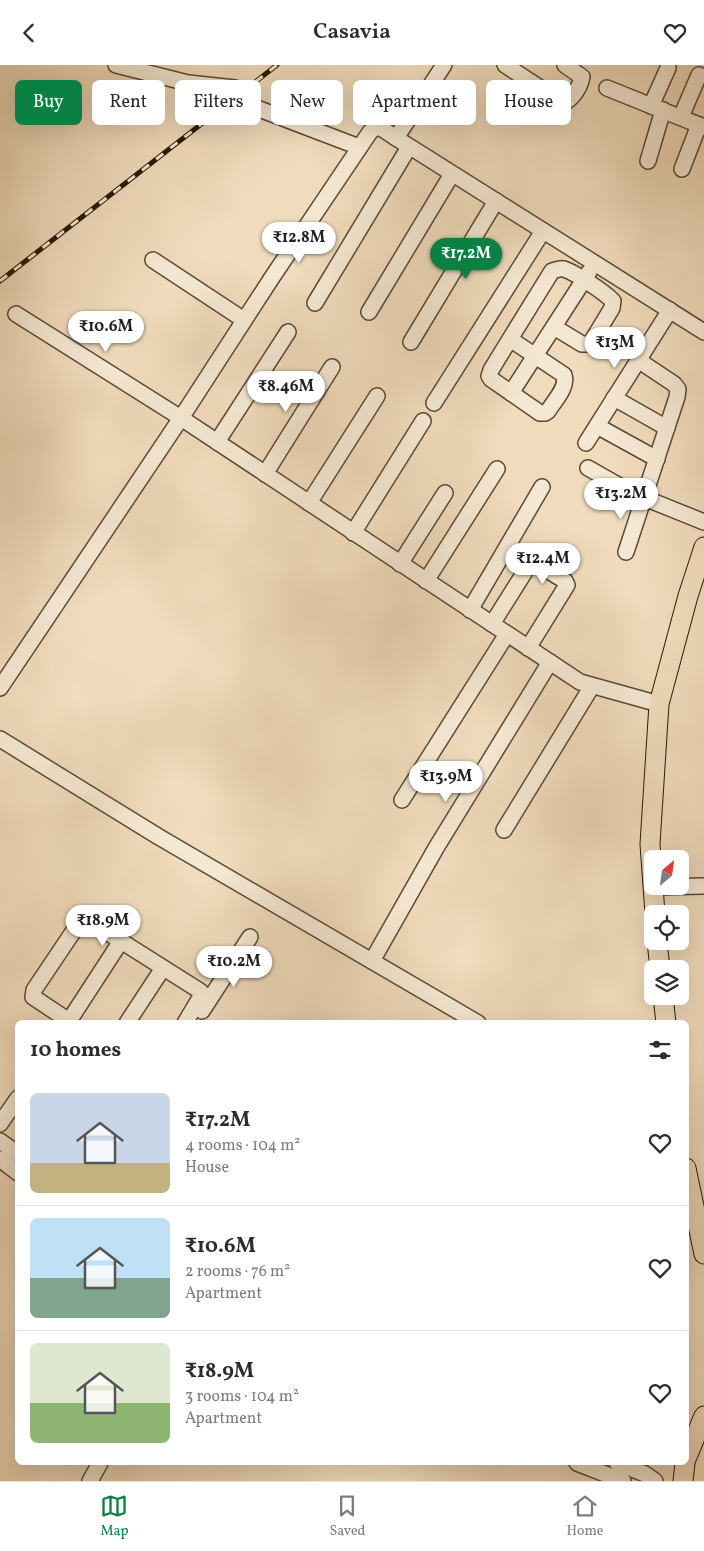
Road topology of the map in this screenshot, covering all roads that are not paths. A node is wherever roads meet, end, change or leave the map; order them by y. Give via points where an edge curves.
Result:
1 (116, 65) edge
2 (444, 65) edge
3 (565, 65) edge
4 (511, 66) edge
5 (668, 68) dead end
6 (582, 69) edge
7 (699, 75) dead end
8 (607, 88) dead end
9 (657, 108) junction
10 (681, 117) junction
11 (702, 126) edge
12 (396, 138) junction
13 (359, 147) junction
14 (409, 147) junction
15 (648, 161) dead end
16 (682, 169) dead end
17 (452, 174) junction
18 (496, 201) junction
19 (543, 231) junction
20 (153, 260) dead end
21 (595, 264) junction
22 (584, 281) junction
23 (315, 303) dead end
24 (670, 310) junction
25 (369, 312) dead end
26 (16, 314) dead end
27 (244, 320) junction
28 (554, 327) junction
29 (288, 332) dead end
30 (704, 332) edge
31 (510, 339) junction
32 (411, 342) dead end
33 (536, 356) junction
34 (638, 360) junction
35 (332, 367) dead end
36 (511, 393) junction
37 (377, 396) dead end
38 (614, 397) junction
39 (434, 403) dead end
40 (181, 418) junction
41 (423, 421) dead end
42 (597, 425) junction
43 (667, 428) junction
44 (217, 442) junction
45 (586, 443) dead end
46 (657, 459) junction
47 (588, 468) dead end
48 (497, 469) dead end
49 (265, 474) junction
50 (542, 487) dead end
51 (445, 493) dead end
52 (644, 498) junction
53 (309, 503) junction
54 (704, 522) edge
55 (353, 533) junction
56 (704, 547) edge
57 (626, 552) dead end
58 (400, 564) junction
59 (426, 581) junction
60 (470, 610) junction
61 (492, 624) junction
62 (507, 634) junction
63 (528, 648) junction
64 (550, 662) junction
65 (592, 685) junction
66 (0, 688) edge
67 (659, 705) junction
68 (0, 739) edge
69 (402, 800) dead end
70 (504, 830) dead end
71 (650, 850) edge
72 (689, 886) edge
73 (704, 886) edge
74 (250, 937) dead end
75 (121, 941) junction
76 (372, 961) junction
77 (163, 968) junction
78 (664, 1005) edge
79 (66, 1020) edge
80 (70, 1020) edge
81 (128, 1020) edge
82 (187, 1020) edge
83 (196, 1020) edge
84 (473, 1020) edge
85 (666, 1020) edge
86 (15, 1105) edge
87 (8, 1121) edge
88 (0, 1141) edge
89 (15, 1152) edge
90 (0, 1159) edge
91 (15, 1171) edge
92 (689, 1182) edge
93 (704, 1254) edge
94 (704, 1416) edge
95 (689, 1452) edge
96 (99, 1465) edge
97 (582, 1465) edge
98 (622, 1465) edge
99 (685, 1465) edge
100 (90, 1481) edge
101 (623, 1481) edge
102 (655, 1481) edge
103 (683, 1481) edge

1 - 13 street via 188,83 235,89 254,107
2 - 12 street
3 - 6 street
4 - 6 street via 563,103 569,101 577,90
5 - 9 street
7 - 10 street
8 - 9 street
9 - 10 street
9 - 15 street
10 - 11 street
11 - 16 street
12 - 13 street via 381,128 375,128
12 - 14 street
13 - 27 street
14 - 17 street
14 - 23 street
17 - 18 street
17 - 25 street
18 - 19 street
18 - 32 street
19 - 21 street
19 - 39 street
20 - 27 street
21 - 22 street
21 - 24 street
22 - 28 street
22 - 28 street via 613,301 592,341 582,344
22 - 31 street via 563,269 552,271
24 - 30 street
24 - 34 street
26 - 40 street
27 - 40 street
28 - 33 street
29 - 44 street
31 - 33 street
31 - 36 street via 489,376
33 - 36 street
33 - 36 street via 564,375 565,386 545,413 540,413
34 - 38 street
34 - 43 street via 678,389
35 - 49 street
37 - 53 street
38 - 42 street
38 - 43 street
40 - 44 street
40 - 66 street
41 - 55 street
42 - 45 street
42 - 46 street
43 - 46 street
44 - 49 street
46 - 52 street
47 - 52 street
48 - 59 street
49 - 53 street
50 - 60 street
51 - 58 street
52 - 54 street
52 - 57 street
53 - 55 street
55 - 58 street
56 - 67 main road
58 - 59 street
59 - 60 street
60 - 61 street
61 - 62 street
61 - 63 street via 531,563 565,581 567,585
62 - 63 street
62 - 69 street
63 - 64 street
64 - 65 street via 580,682
64 - 76 street via 436,848
65 - 67 street
65 - 70 street
67 - 71 main road
68 - 76 street via 159,837
72 - 73 street
74 - 83 street
75 - 77 street
75 - 79 street via 83,919 34,990 33,997
75 - 80 street
76 - 84 street
77 - 81 street
77 - 82 street via 202,993
78 - 85 main road
86 - 87 street
88 - 89 street
90 - 91 street
92 - 93 main road
94 - 95 main road
96 - 100 street
97 - 101 street
98 - 102 street
99 - 103 main road

